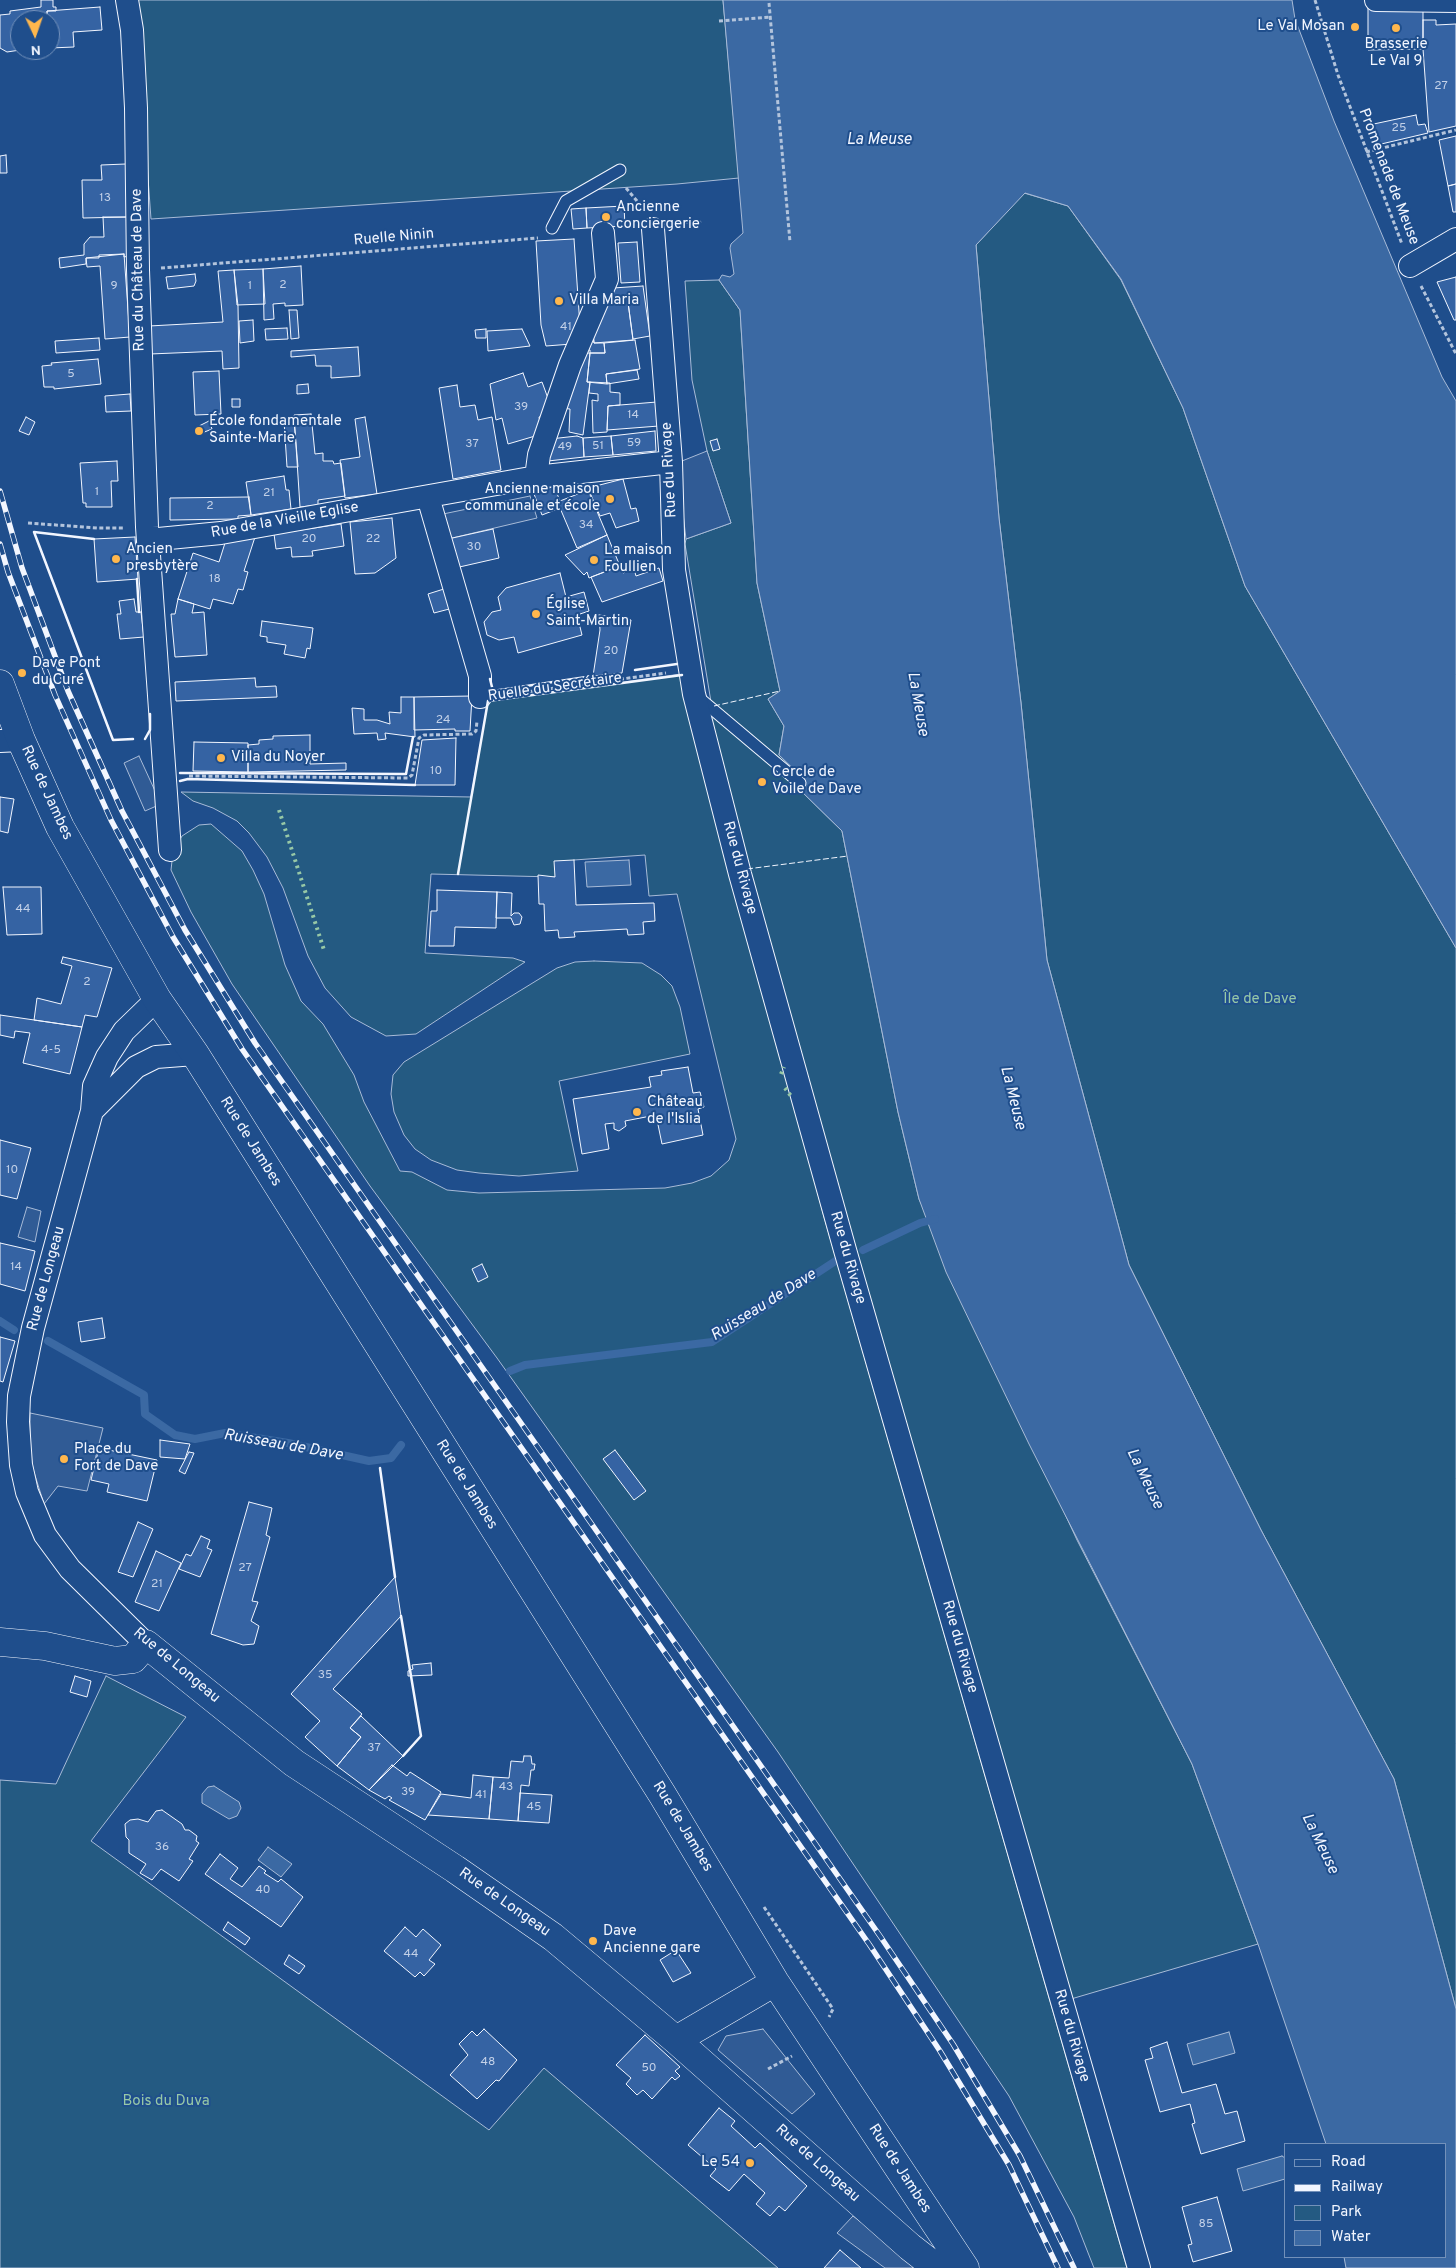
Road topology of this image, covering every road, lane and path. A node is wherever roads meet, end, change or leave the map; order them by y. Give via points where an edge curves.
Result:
1 (127, 0) edge
2 (1315, 0) edge
3 (1376, 0) edge
4 (1456, 1) edge
5 (770, 3) dead end
6 (771, 16) junction
7 (720, 21) dead end
8 (1456, 130) edge
9 (1366, 152) junction
10 (620, 170) dead end
11 (621, 182) dead end
12 (552, 228) dead end
13 (653, 229) joint
14 (603, 233) dead end
15 (544, 238) dead end
16 (1456, 239) edge
17 (790, 242) dead end
18 (1410, 266) junction
19 (138, 270) junction
20 (1456, 354) edge
21 (671, 462) junction
22 (536, 477) junction
23 (428, 497) junction
24 (28, 523) dead end
25 (147, 533) junction
26 (689, 670) junction
27 (0, 684) edge
28 (694, 694) junction
29 (480, 696) joint
30 (476, 730) dead end
31 (11, 741) edge
32 (166, 775) junction
33 (800, 783) dead end
34 (170, 850) dead end
35 (157, 999) junction
36 (195, 1054) junction
37 (92, 1111) junction
38 (10, 1396) edge
39 (0, 1642) edge
40 (146, 1644) junction
41 (764, 1907) dead end
42 (775, 1982) junction
43 (676, 2040) junction
44 (816, 2043) junction
45 (937, 2268) edge
46 (964, 2268) edge
47 (1139, 2268) edge

1 - 19 street, Rue du Château de Dave via 136,108
2 - 9 path, Promenade de Meuse
3 - 4 street
5 - 6 path
6 - 7 path
6 - 17 path
8 - 9 path
9 - 18 path, Promenade de Meuse
10 - 12 lane via 566,201
11 - 13 path via 637,200
13 - 21 street, Rue du Rivage
14 - 22 street via 607,279 570,365 539,455
15 - 19 path, Ruelle Ninin
16 - 18 street
18 - 20 path, Promenade de Meuse
19 - 25 street, Rue du Château de Dave
21 - 22 street, Rue de la Vieille Eglise
21 - 26 street, Rue du Rivage via 674,570
22 - 23 street, Rue de la Vieille Eglise
23 - 25 street, Rue de la Vieille Eglise via 221,533
23 - 29 street, Ruelle du Secrétaire via 480,676
24 - 25 path
25 - 32 street
26 - 28 street, Rue du Rivage
26 - 29 path, Ruelle du Secrétaire via 479,699
27 - 31 main road, Rue de Jambes
28 - 33 lane
28 - 47 street, Rue du Rivage via 740,874 847,1257
30 - 32 path via 472,734 424,735 419,738 412,775 408,778
31 - 35 main road, Rue de Jambes
32 - 34 street
35 - 36 main road, Rue de Jambes
35 - 37 street, Rue de Longeau via 124,1031 107,1057 94,1086
36 - 37 street, Rue de Longeau via 156,1057 136,1067
36 - 42 main road, Rue de Jambes via 662,1794
37 - 38 street, Rue de Longeau via 31,1337
38 - 40 street, Rue de Longeau via 18,1422 21,1465 27,1492 45,1535 70,1569
39 - 40 main road via 45,1646 115,1661 133,1659
40 - 43 main road, Rue de Longeau via 294,1762 553,1938
41 - 44 path via 833,2009
42 - 43 main road
42 - 44 main road, Rue de Jambes
43 - 45 main road, Rue de Longeau
44 - 46 main road, Rue de Jambes

